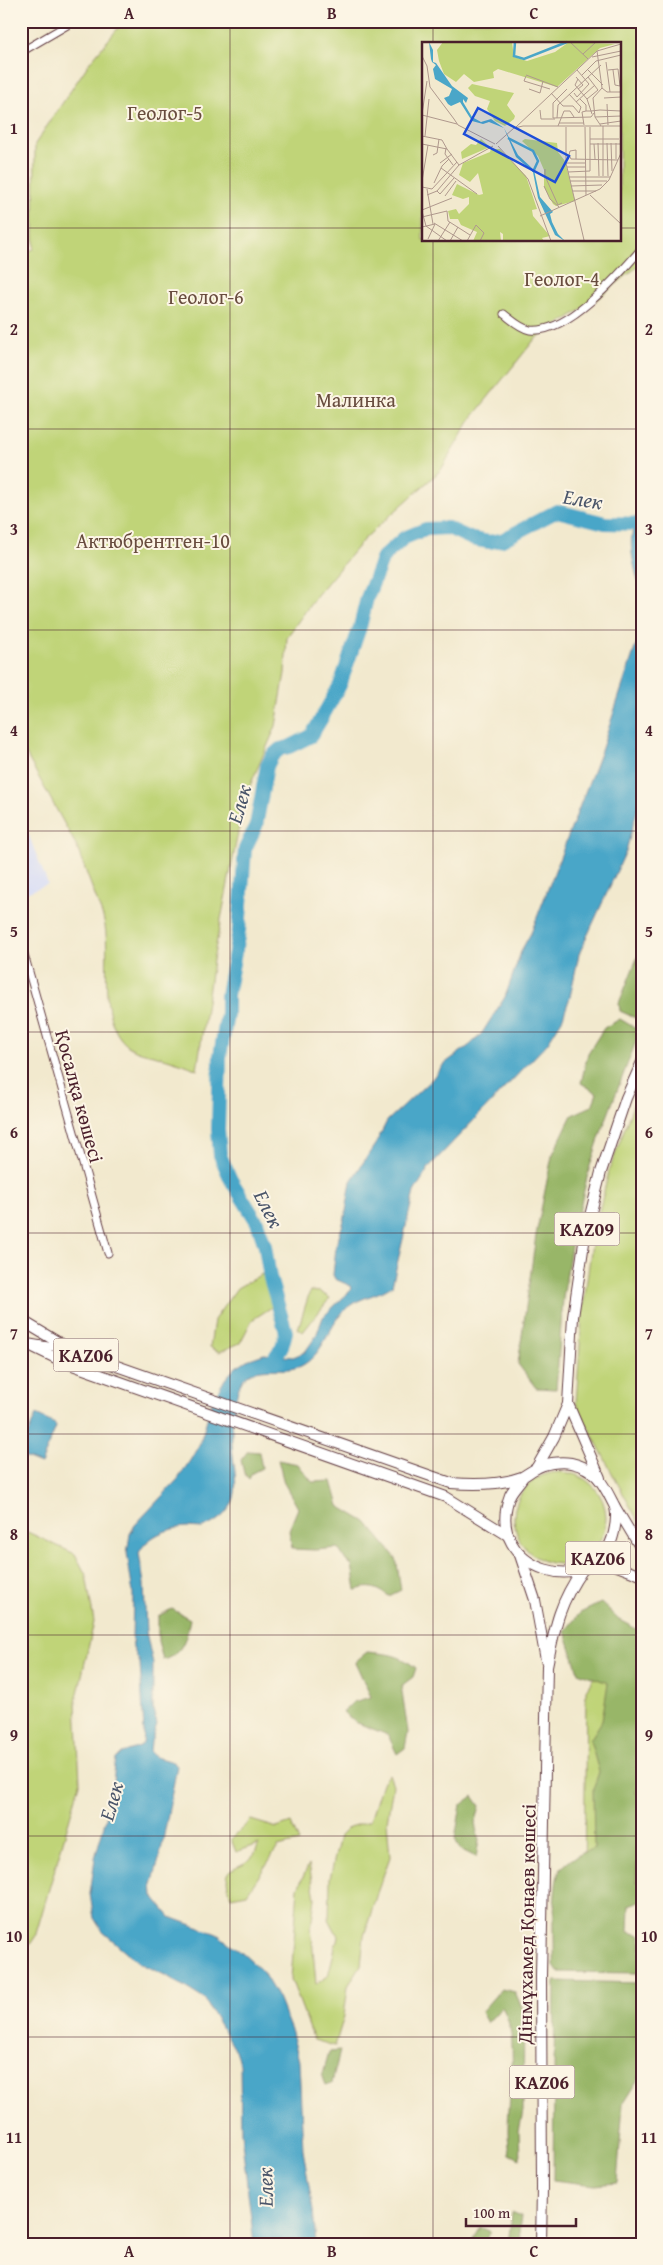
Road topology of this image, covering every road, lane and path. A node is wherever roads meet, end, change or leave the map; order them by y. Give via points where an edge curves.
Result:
1 (74, 21) edge
2 (21, 52) edge
3 (642, 248) edge
4 (504, 314) dead end
5 (22, 947) edge
6 (642, 1062) edge
7 (108, 1253) dead end
8 (21, 1320) edge
9 (21, 1341) edge
10 (71, 1350) junction
11 (568, 1404) junction
12 (537, 1467) junction
13 (523, 1477) junction
14 (600, 1479) junction
15 (615, 1506) junction
16 (509, 1536) junction
17 (642, 1551) edge
18 (520, 1555) junction
19 (594, 1562) junction
20 (583, 1569) junction
21 (642, 1576) edge
22 (547, 1666) junction
23 (541, 2244) edge

1 - 2 street
3 - 4 street via 594,298 554,326 531,330
5 - 7 street, Қосалқа көшесі
6 - 11 highway, KAZ09 via 600,1172 585,1236 574,1317
8 - 10 highway, KАZ06
9 - 10 street
9 - 16 highway, KАZ06 via 64,1362 446,1497
10 - 13 highway, KАZ06 via 451,1483 474,1485
11 - 12 highway, KAZ09
11 - 14 highway, KAZ09
12 - 13 highway, KАZ06
12 - 14 highway, KАZ06 via 553,1462 570,1463 587,1468
13 - 16 highway, KАZ06 via 510,1494 505,1515
14 - 15 highway, KАZ06
15 - 17 main road
15 - 19 highway, KАZ06 via 613,1537
16 - 18 highway, KАZ06
18 - 20 highway, KАZ06 via 533,1566 549,1572
18 - 22 highway, KАZ06 via 535,1600
19 - 20 highway, KАZ06
19 - 21 main road
20 - 22 highway, KАZ06 via 563,1600 556,1618
22 - 23 highway, Дінмұхамед Қонаев көшесі / KАZ06 via 541,1976

